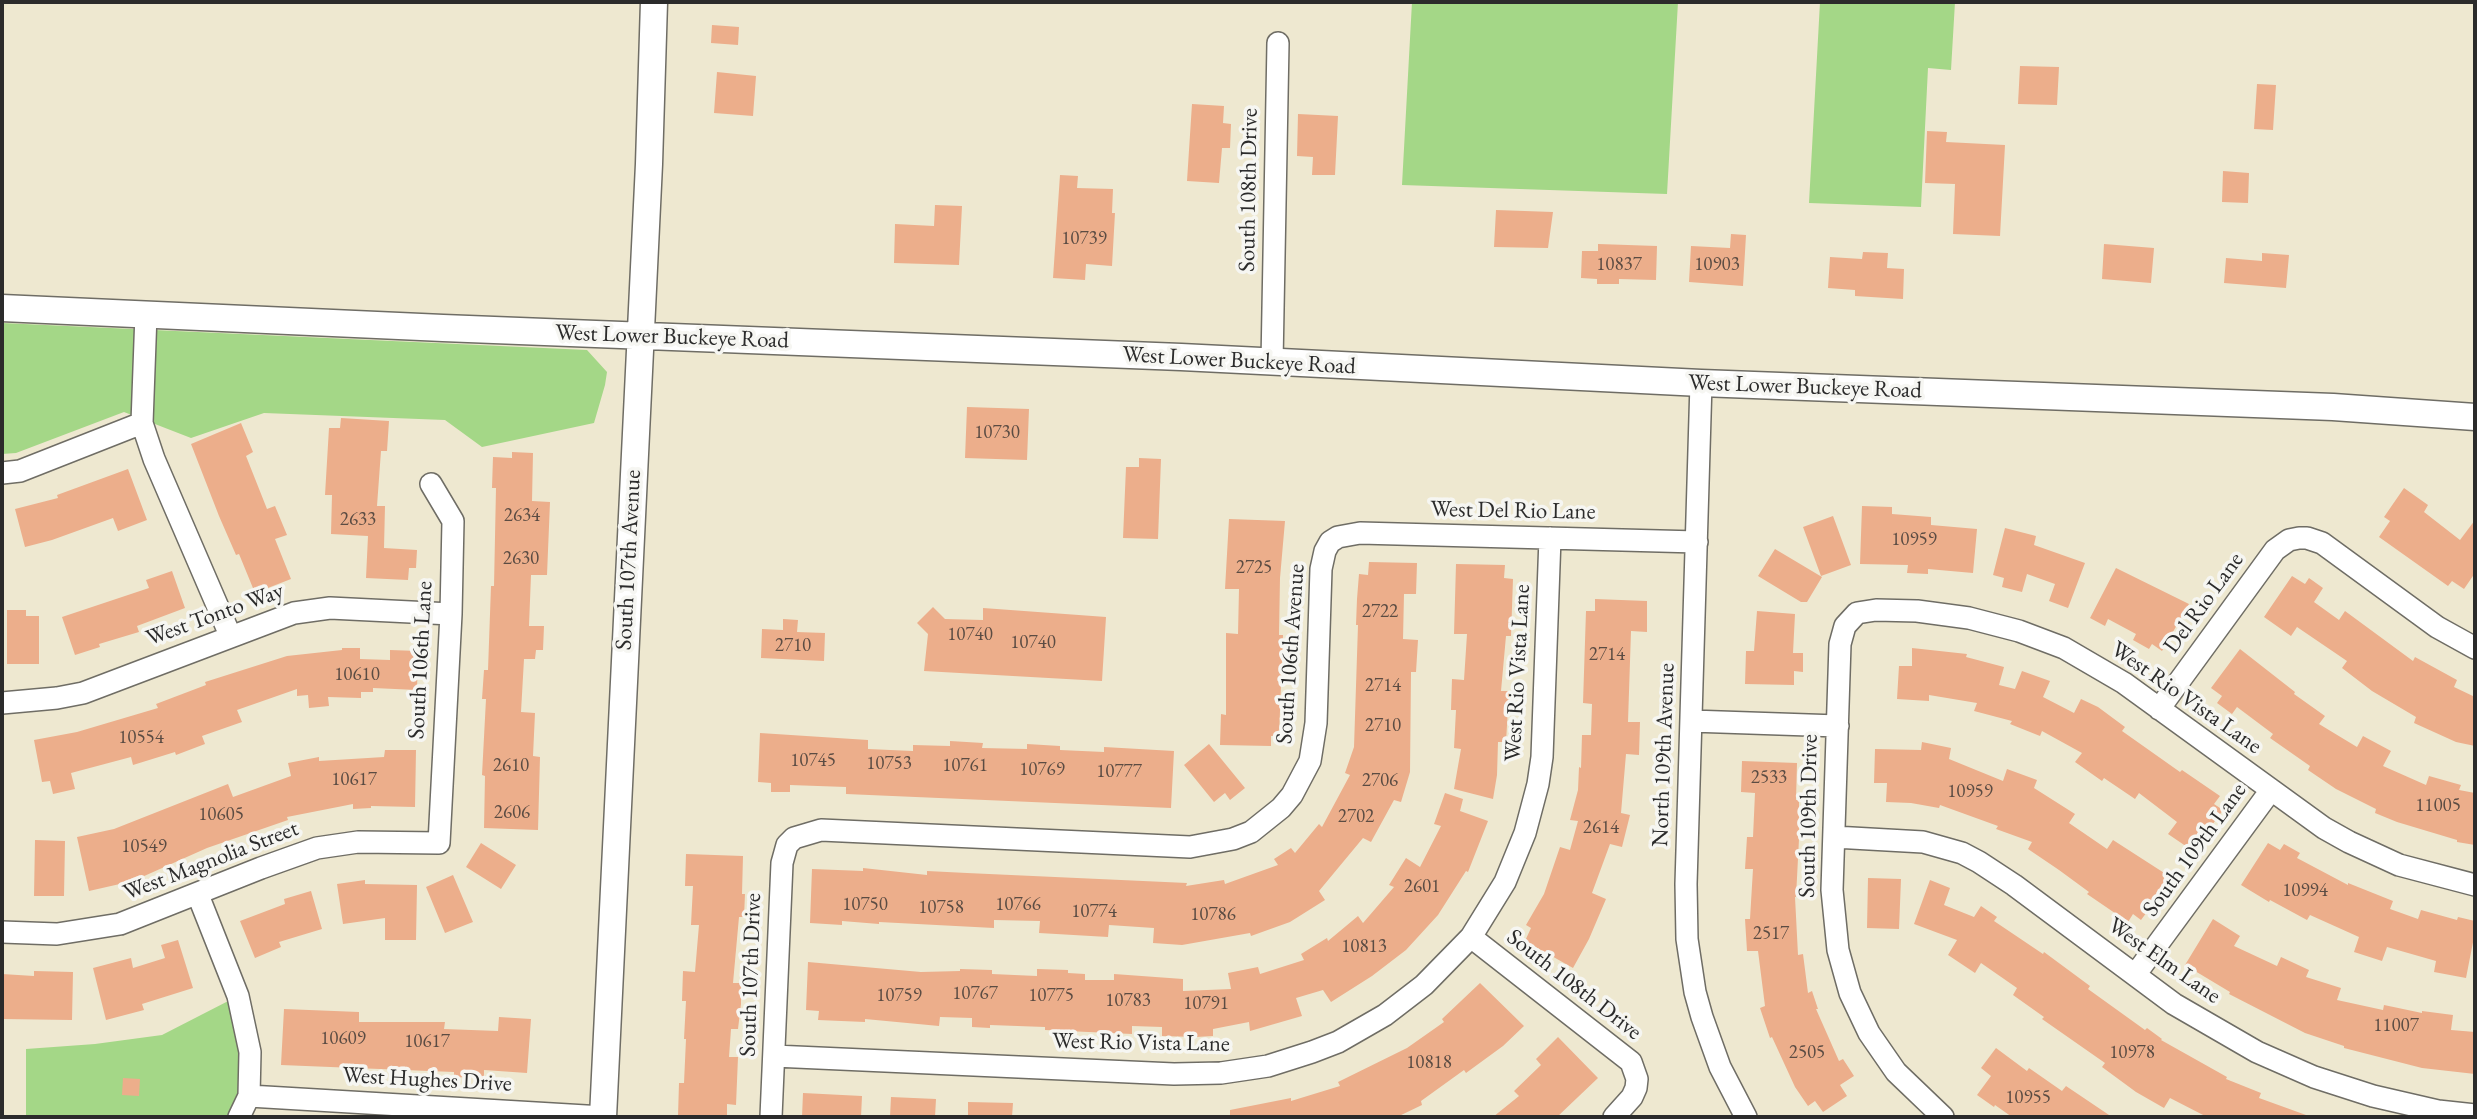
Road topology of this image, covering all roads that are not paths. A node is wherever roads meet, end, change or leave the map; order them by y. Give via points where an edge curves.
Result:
1 (654, 2) edge
2 (1278, 43) dead end
3 (2, 308) edge
4 (146, 314) junction
5 (640, 336) junction
6 (1272, 350) junction
7 (1701, 383) junction
8 (2475, 416) edge
9 (142, 423) junction
10 (2, 473) edge
11 (431, 484) dead end
12 (1550, 538) junction
13 (1330, 542) joint
14 (1697, 542) junction
15 (451, 614) junction
16 (1850, 618) joint
17 (230, 635) junction
18 (2475, 648) edge
19 (2159, 709) junction
20 (2, 710) edge
21 (1691, 721) junction
22 (1838, 726) junction
23 (2271, 790) junction
24 (1834, 837) junction
25 (794, 838) joint
26 (439, 843) joint
27 (2475, 885) edge
28 (198, 895) junction
29 (2, 932) edge
30 (1471, 937) junction
31 (2135, 975) junction
32 (774, 1056) junction
33 (249, 1096) junction
34 (2475, 1115) edge
35 (239, 1117) edge
36 (603, 1117) edge
37 (771, 1117) edge
38 (1614, 1117) edge
39 (1745, 1117) edge
40 (1943, 1117) edge

1 - 5 main road, South 107th Avenue
2 - 6 street, South 108th Drive
3 - 4 main road, West Lower Buckeye Road
4 - 5 main road, West Lower Buckeye Road
4 - 9 street
5 - 6 main road, West Lower Buckeye Road
5 - 36 main road, South 107th Avenue
6 - 7 main road, West Lower Buckeye Road
7 - 8 main road, West Lower Buckeye Road
7 - 14 street, North 109th Avenue
9 - 10 street via 20,471
9 - 17 street via 153,459
11 - 15 street, South 106th Lane via 453,521
12 - 13 street, West Del Rio Lane via 1360,533
12 - 14 street, West Del Rio Lane
12 - 30 street, West Rio Vista Lane via 1538,783 1505,882
13 - 25 street, South 106th Avenue via 1321,569 1316,723 1310,761 1292,795 1251,832 1190,847 821,830
14 - 21 street, North 109th Avenue
15 - 17 street, West Tonto Way via 330,608 294,612
15 - 26 street, South 106th Lane
16 - 19 street, West Rio Vista Lane via 1866,610 1917,611 2019,631 2084,658
16 - 22 street, South 109th Drive via 1840,643
17 - 20 street, West Tonto Way via 83,693
18 - 19 street, Del Rio Lane via 2437,627 2322,543 2299,538 2275,550
19 - 23 street, West Rio Vista Lane
21 - 22 street
21 - 39 street, North 109th Avenue via 1686,884 1690,965 1710,1042
22 - 24 street, South 109th Drive
23 - 27 street, West Rio Vista Lane via 2324,828 2374,854
23 - 31 street, South 109th Lane
24 - 31 street, West Elm Lane via 1923,842 1962,853 2014,885
24 - 40 street, South 109th Drive via 1832,891 1843,972 1869,1033 1896,1072
25 - 32 street, South 107th Drive via 782,863
26 - 28 street, West Magnolia Street via 358,842 317,849
28 - 29 street, West Magnolia Street via 120,925 57,934
28 - 33 street via 238,996 250,1052
30 - 32 street, West Rio Vista Lane via 1424,985 1363,1029 1312,1052 1245,1070 1174,1074
30 - 38 street, South 108th Drive via 1631,1062 1637,1079 1632,1097
31 - 34 street, West Elm Lane via 2202,1021 2285,1066 2373,1096
32 - 37 street, South 107th Drive
33 - 35 street
33 - 36 street, West Hughes Drive

